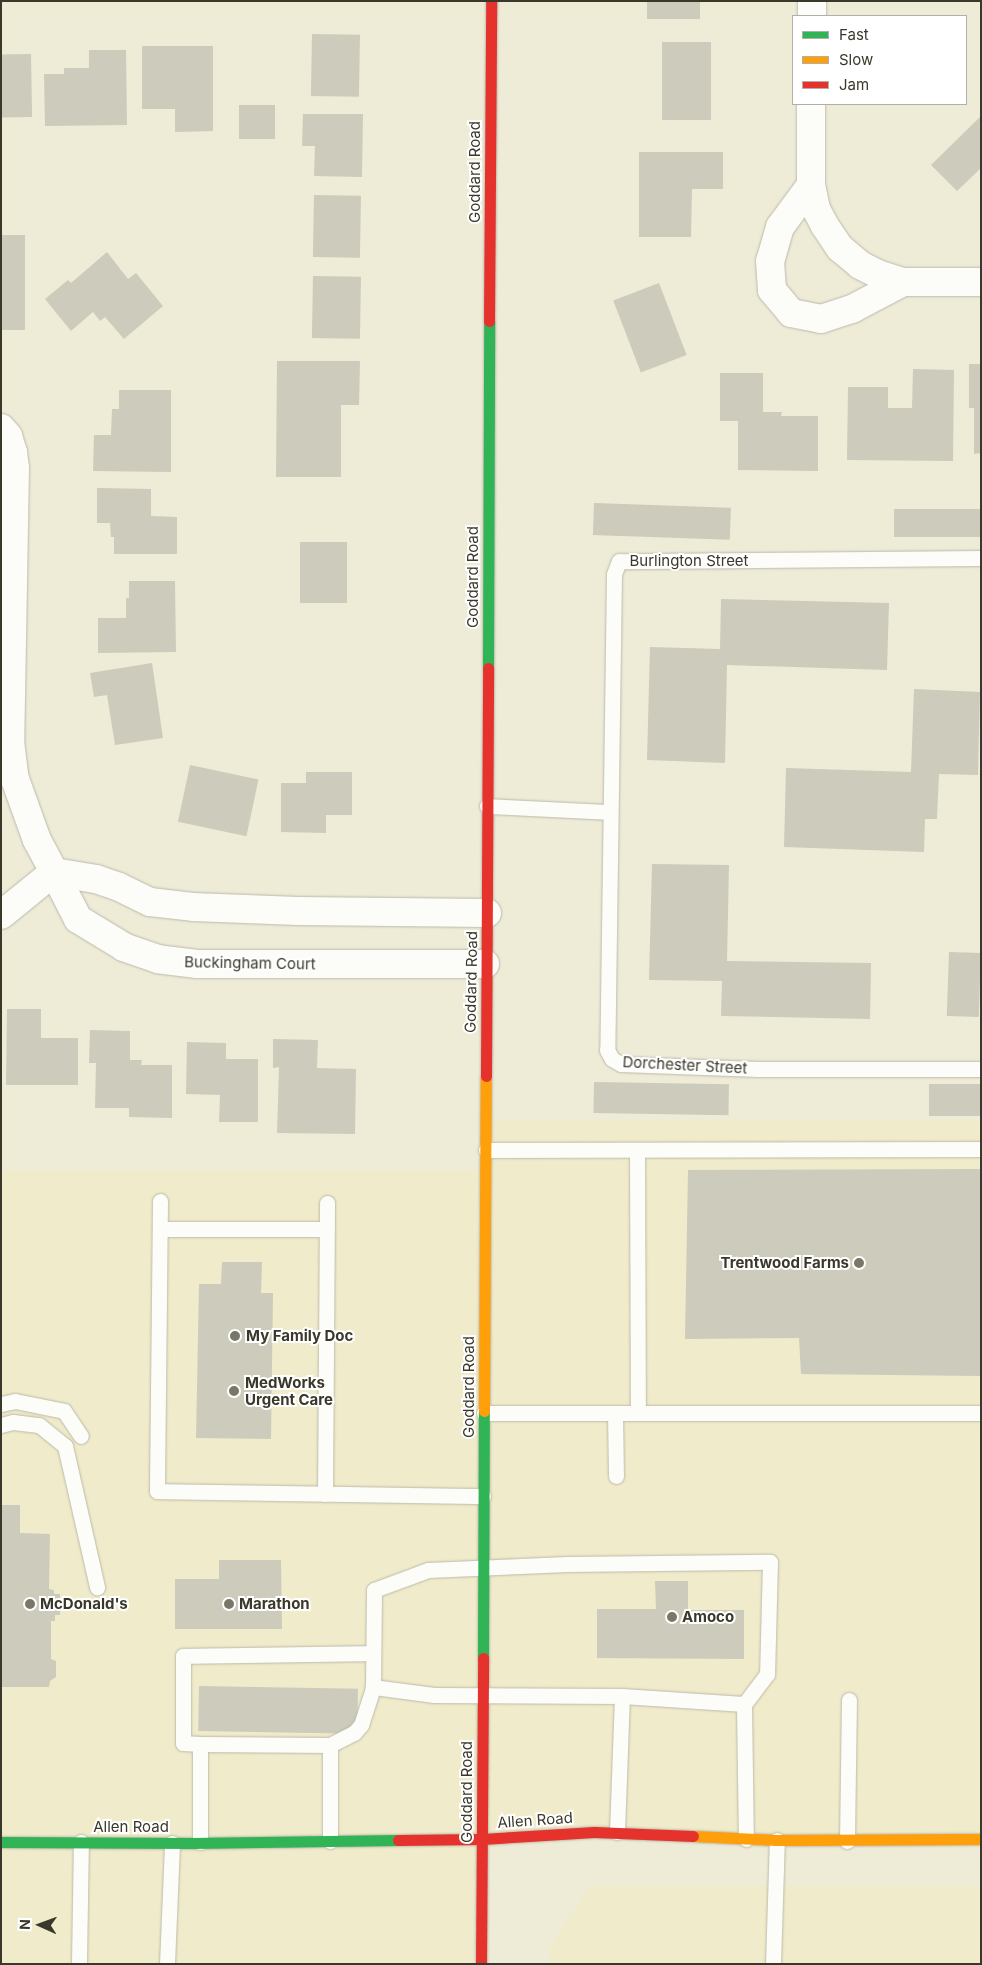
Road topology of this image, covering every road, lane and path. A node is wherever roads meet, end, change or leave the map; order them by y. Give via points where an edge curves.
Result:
1 (491, 1) edge
2 (812, 1) edge
3 (812, 15) edge
4 (812, 105) edge
5 (811, 185) junction
6 (904, 282) junction
7 (981, 282) edge
8 (1, 428) edge
9 (981, 558) edge
10 (487, 806) junction
11 (610, 812) junction
12 (54, 872) junction
13 (487, 913) junction
14 (1, 915) edge
15 (485, 964) junction
16 (981, 1069) edge
17 (981, 1149) edge
18 (486, 1150) junction
19 (637, 1150) junction
20 (160, 1201) dead end
21 (327, 1203) dead end
22 (160, 1229) junction
23 (327, 1229) junction
24 (1, 1404) edge
25 (484, 1413) junction
26 (615, 1413) junction
27 (638, 1413) junction
28 (981, 1413) edge
29 (1, 1425) edge
30 (81, 1436) dead end
31 (616, 1476) dead end
32 (325, 1494) junction
33 (484, 1496) junction
34 (483, 1567) junction
35 (97, 1587) dead end
36 (373, 1654) junction
37 (373, 1687) junction
38 (483, 1694) junction
39 (622, 1696) junction
40 (849, 1700) dead end
41 (744, 1704) junction
42 (200, 1744) junction
43 (330, 1745) junction
44 (617, 1832) junction
45 (482, 1839) junction
46 (746, 1839) junction
47 (981, 1839) edge
48 (776, 1840) junction
49 (330, 1841) junction
50 (847, 1841) junction
51 (1, 1842) edge
52 (81, 1842) junction
53 (200, 1842) junction
54 (172, 1843) junction
55 (79, 1964) edge
56 (167, 1964) edge
57 (481, 1964) edge
58 (773, 1964) edge

1 - 10 main road, Goddard Road
2 - 3 street
4 - 5 street
5 - 6 street via 816,208 840,248 860,265
5 - 6 street via 780,227 770,261 772,290 791,313 821,319 852,309
6 - 7 street
8 - 12 street, Buckingham Court via 8,436 15,468 10,741 15,779 37,840
9 - 11 lane, Burlington Street via 619,561 614,574
10 - 11 lane
10 - 13 main road, Goddard Road
11 - 16 lane, Dorchester Street via 607,1050 612,1059 622,1064 758,1069
12 - 13 street via 96,879 150,902 193,907
12 - 14 street
12 - 15 street, Buckingham Court via 78,918 124,947 158,959 197,964
13 - 15 main road, Goddard Road
15 - 18 main road, Goddard Road
17 - 19 lane
18 - 19 lane
18 - 25 main road, Goddard Road
19 - 27 lane
20 - 22 lane
21 - 23 lane
22 - 23 lane
22 - 32 lane via 157,1491
23 - 32 lane
24 - 30 lane via 15,1402 64,1411
25 - 26 lane
25 - 33 main road, Goddard Road
26 - 27 lane
26 - 31 lane
27 - 28 lane
29 - 35 lane via 13,1422 39,1425 65,1446
32 - 33 lane
33 - 34 main road, Goddard Road
34 - 36 lane via 428,1570 374,1590
34 - 38 main road, Goddard Road
34 - 41 lane via 770,1562 767,1674
36 - 37 lane
36 - 42 lane via 183,1656 183,1743
37 - 38 lane via 434,1695
37 - 43 lane via 361,1725 354,1734
38 - 39 lane
38 - 45 main road, Goddard Road
39 - 41 lane
39 - 44 lane
40 - 50 lane
41 - 46 lane
42 - 43 lane
42 - 53 lane
43 - 49 lane
44 - 45 main road, Allen Road
44 - 46 main road, Allen Road
45 - 49 main road, Allen Road
45 - 57 main road, Goddard Road
46 - 48 main road, Allen Road
47 - 50 main road, Allen Road
48 - 50 main road, Allen Road
48 - 58 lane
49 - 53 main road, Allen Road
51 - 52 main road, Allen Road
52 - 54 main road, Allen Road
52 - 55 lane
53 - 54 main road, Allen Road
54 - 56 lane

